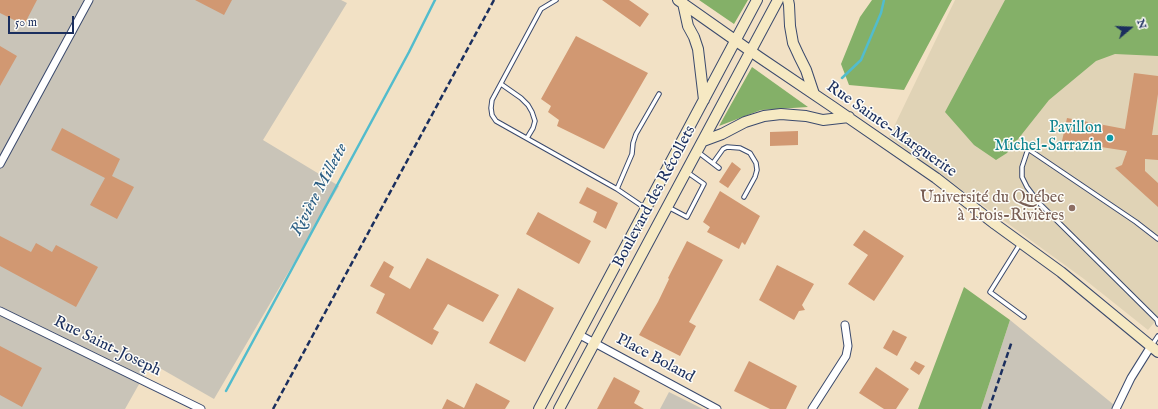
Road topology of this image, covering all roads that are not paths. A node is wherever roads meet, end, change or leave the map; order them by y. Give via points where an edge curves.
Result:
1 (89, 0) edge
2 (556, 0) edge
3 (757, 0) edge
4 (778, 0) edge
5 (788, 0) edge
6 (680, 2) edge
7 (736, 40) junction
8 (750, 51) junction
9 (501, 84) junction
10 (658, 94) dead end
11 (814, 94) junction
12 (704, 100) junction
13 (848, 117) junction
14 (527, 138) junction
15 (703, 141) junction
16 (697, 152) junction
17 (713, 163) junction
18 (0, 164) edge
19 (719, 168) dead end
20 (686, 171) junction
21 (617, 189) junction
22 (744, 197) dead end
23 (667, 206) junction
24 (646, 209) junction
25 (1158, 239) edge
26 (1021, 243) junction
27 (0, 311) edge
28 (1024, 317) dead end
29 (1158, 324) edge
30 (845, 325) dead end
31 (578, 334) junction
32 (1158, 336) edge
33 (594, 343) junction
34 (1154, 349) edge
35 (201, 409) edge
36 (539, 409) edge
37 (559, 409) edge
38 (717, 409) edge
39 (812, 409) edge
40 (1116, 409) edge

1 - 18 street
2 - 9 lane via 541,9
3 - 7 main road, Boulevard des Récollets
4 - 8 main road, Boulevard des Récollets
5 - 11 main road via 794,43
6 - 7 main road, Rue Sainte-Marguerite
6 - 12 main road via 698,49
7 - 8 main road, Rue Sainte-Marguerite
7 - 12 main road, Boulevard des Récollets
8 - 11 main road, Rue Sainte-Marguerite
8 - 15 main road, Boulevard des Récollets
9 - 14 lane via 528,104 532,112 535,121
9 - 14 lane via 492,100 492,115 496,121
10 - 21 lane via 636,134 632,154
11 - 13 main road, Rue Sainte-Marguerite
12 - 24 main road, Boulevard des Récollets
13 - 15 main road via 823,120 780,114 764,116
13 - 26 main road, Rue Sainte-Marguerite via 936,178
14 - 21 lane
15 - 16 main road, Boulevard des Récollets
16 - 17 lane
16 - 20 main road, Boulevard des Récollets
17 - 19 lane
17 - 22 lane via 727,147 740,148 750,153 756,163 757,172
20 - 23 main road, Boulevard des Récollets
20 - 23 lane via 704,184 687,217
21 - 24 lane
23 - 33 main road, Boulevard des Récollets
24 - 31 main road, Boulevard des Récollets
25 - 29 lane via 1028,149 1022,167 1022,177 1039,203 1157,320
26 - 28 lane via 990,292
26 - 34 main road, Rue Sainte-Marguerite via 1061,272
27 - 35 street, Rue Saint-Joseph
30 - 39 street via 848,346 846,356
31 - 33 street, Place Boland
31 - 36 main road, Boulevard des Récollets
32 - 34 lane
33 - 37 main road, Boulevard des Récollets
33 - 38 street, Place Boland
34 - 40 street via 1131,378

